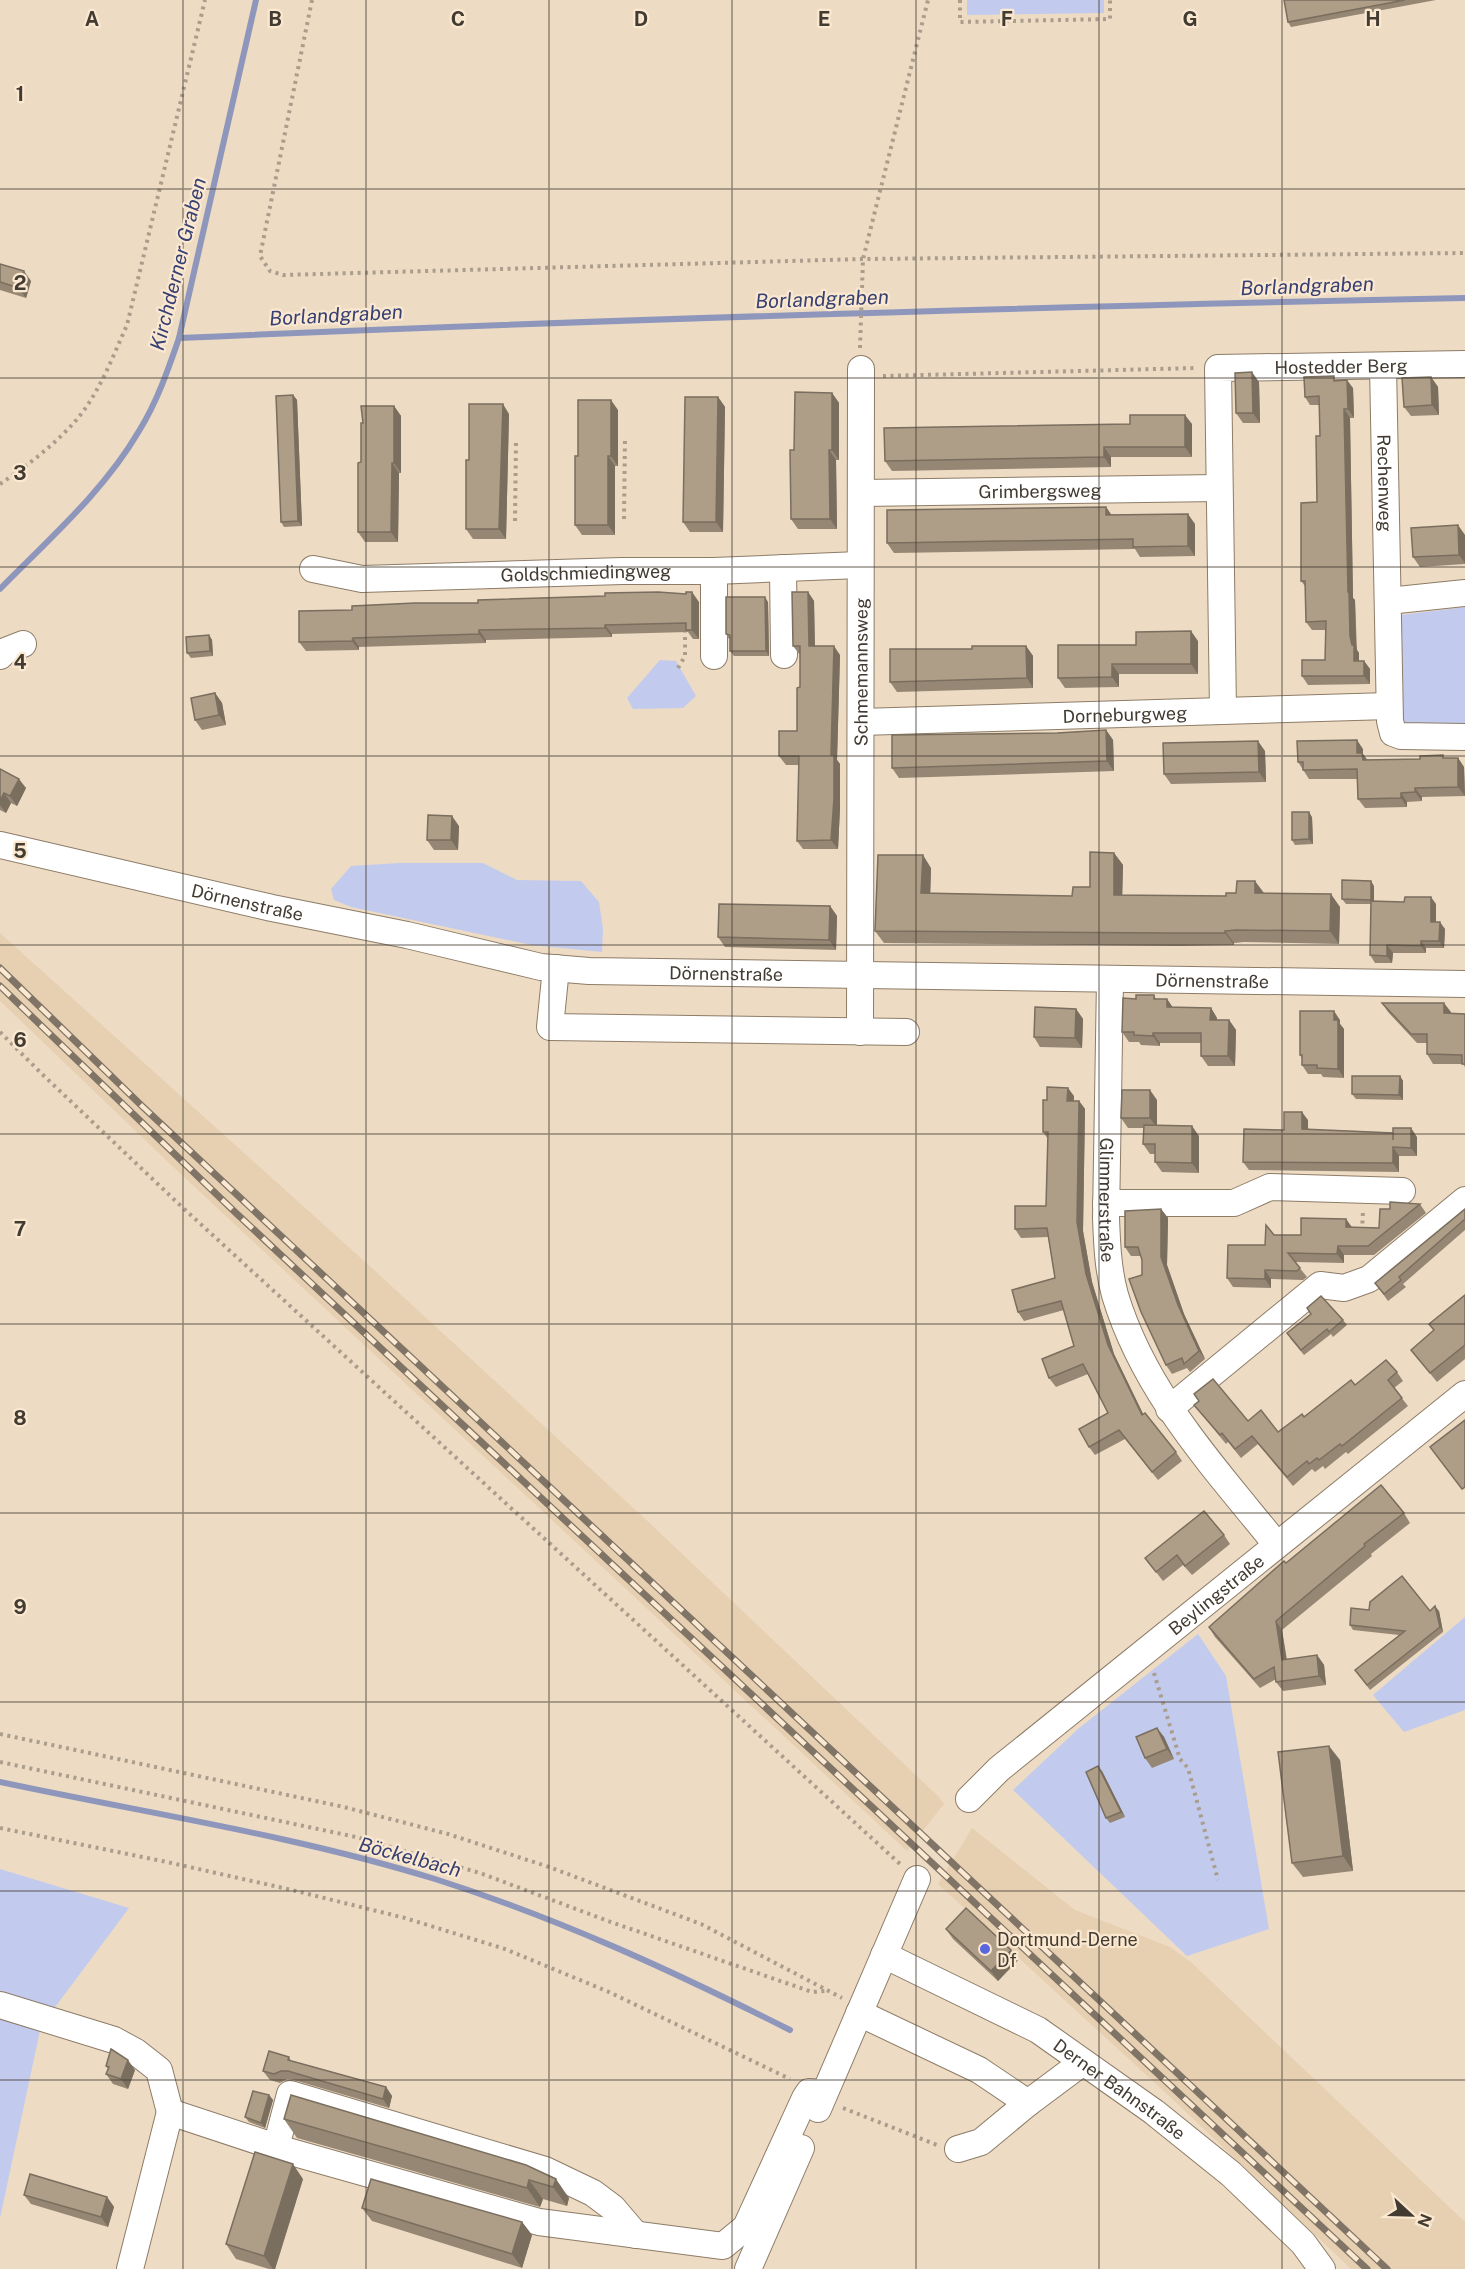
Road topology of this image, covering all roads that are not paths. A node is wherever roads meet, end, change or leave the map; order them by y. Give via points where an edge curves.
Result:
1 (1465, 364) edge
2 (1383, 366) junction
3 (861, 373) road end
4 (1219, 488) junction
5 (862, 493) junction
6 (859, 565) junction
7 (313, 568) dead end
8 (783, 568) junction
9 (714, 571) junction
10 (1465, 593) edge
11 (1388, 601) junction
12 (23, 644) dead end
13 (784, 655) dead end
14 (0, 656) edge
15 (714, 656) dead end
16 (1389, 706) junction
17 (1223, 710) junction
18 (861, 722) junction
19 (1465, 737) edge
20 (0, 846) edge
21 (556, 968) junction
22 (859, 975) junction
23 (1110, 980) junction
24 (1465, 984) edge
25 (860, 1032) junction
26 (906, 1032) dead end
27 (1402, 1191) dead end
28 (1465, 1200) edge
29 (1106, 1203) junction
30 (1465, 1394) edge
31 (1169, 1409) junction
32 (1276, 1544) junction
33 (969, 1800) dead end
34 (917, 1879) road end
35 (884, 1955) junction
36 (0, 2005) edge
37 (860, 2010) junction
38 (1083, 2062) junction
39 (823, 2096) junction
40 (1028, 2103) junction
41 (170, 2112) junction
42 (276, 2147) junction
43 (958, 2149) road end
44 (636, 2235) junction
45 (130, 2269) edge
46 (748, 2269) edge
47 (1322, 2269) edge

1 - 2 street, Hostedder Berg
2 - 4 street, Hostedder Berg via 1218,368
2 - 11 street, Rechenweg
3 - 5 street, Schmemannsweg
4 - 5 street, Grimbergsweg
4 - 17 street
5 - 6 street, Schmemannsweg
6 - 8 street, Goldschmiedingweg
6 - 18 street, Schmemannsweg
7 - 9 street, Goldschmiedingweg via 362,579
8 - 9 street, Goldschmiedingweg
8 - 13 street
9 - 15 street
10 - 11 street
11 - 16 street, Rechenweg
12 - 14 street
16 - 17 street, Dorneburgweg
16 - 19 street, Rechenweg via 1393,733
17 - 18 street, Dorneburgweg
18 - 22 street, Schmemannsweg
20 - 21 street, Dörnenstraße
21 - 22 street, Dörnenstraße
21 - 25 street via 550,1027
22 - 23 street, Dörnenstraße
22 - 25 street, Schmemannsweg
23 - 24 street, Dörnenstraße
23 - 29 street, Glimmerstraße
25 - 26 street
27 - 29 street via 1270,1187 1233,1203
28 - 31 street via 1369,1279 1344,1288 1320,1285
29 - 31 street, Glimmerstraße via 1107,1253 1114,1294 1128,1332
30 - 32 street, Beylingstraße
31 - 32 street, Glimmerstraße
32 - 33 street, Beylingstraße via 999,1769
34 - 35 street
35 - 37 street
35 - 38 street, Derner Bahnstraße via 1038,2030
36 - 41 street via 114,2040 136,2052 159,2070
37 - 39 street
37 - 40 street via 979,2070
38 - 40 street
38 - 47 street, Derner Bahnstraße via 1231,2174 1303,2243
39 - 44 street via 809,2092 746,2227 723,2246
39 - 46 street
40 - 43 street via 981,2142
41 - 42 street
41 - 45 street
42 - 44 street via 539,2222
42 - 44 street via 290,2094 545,2170 593,2193 613,2208

